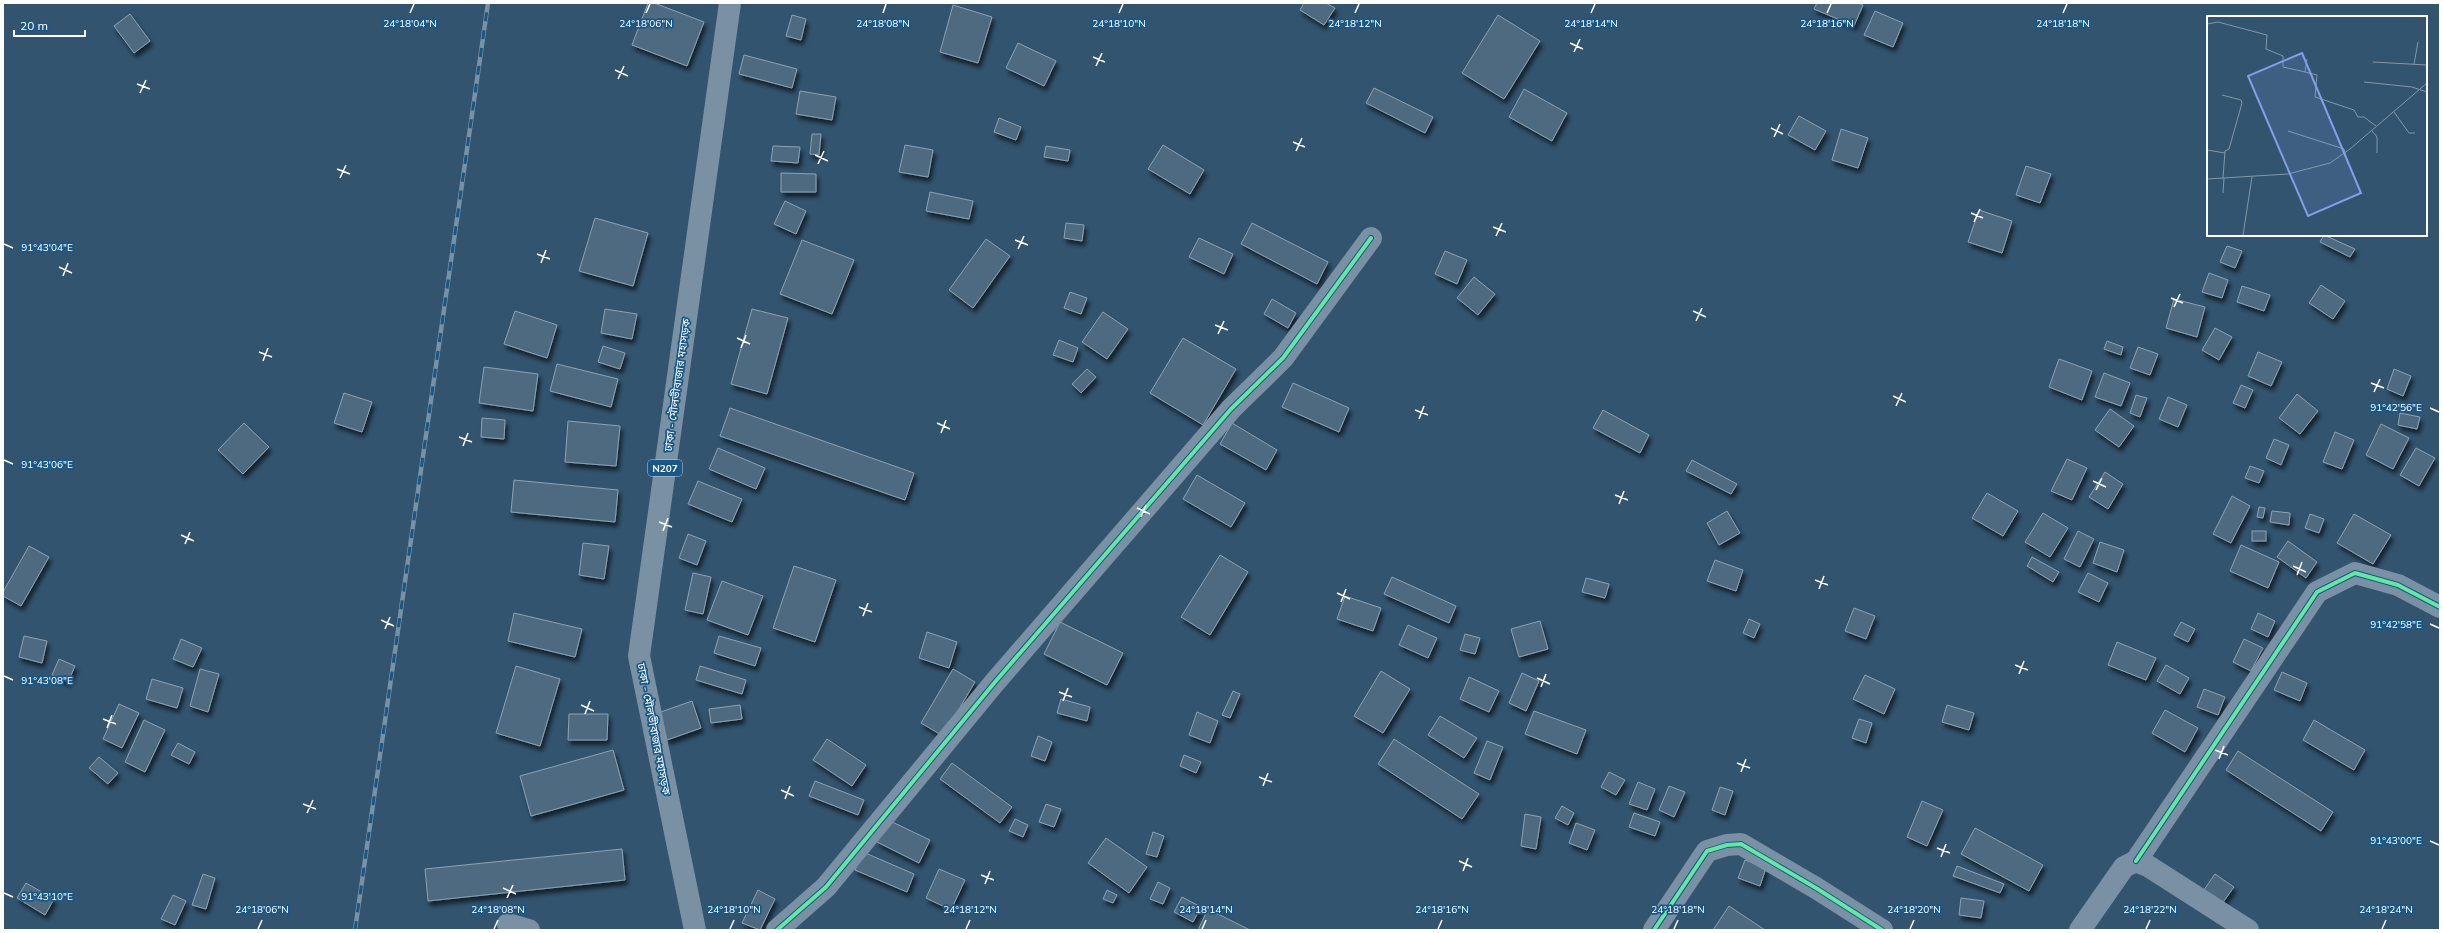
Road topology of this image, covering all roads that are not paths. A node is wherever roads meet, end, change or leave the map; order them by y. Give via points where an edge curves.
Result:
1 (730, 3) edge
2 (1371, 238) dead end
3 (2440, 607) edge
4 (2136, 861) junction
5 (508, 924) dead end
6 (529, 930) edge
7 (695, 930) edge
8 (777, 930) edge
9 (1654, 930) edge
10 (1882, 930) edge
11 (2080, 930) edge
12 (2248, 930) edge

1 - 7 highway, ঢাকা - মৌলভীবাজার মহাসড়ক / N207 via 639,656
2 - 8 street via 1283,358 1226,415 995,682 826,887
3 - 4 street via 2398,585 2355,572 2317,592
4 - 11 street via 2124,867
4 - 12 street via 2148,866
5 - 6 street
9 - 10 street via 1707,850 1741,844

